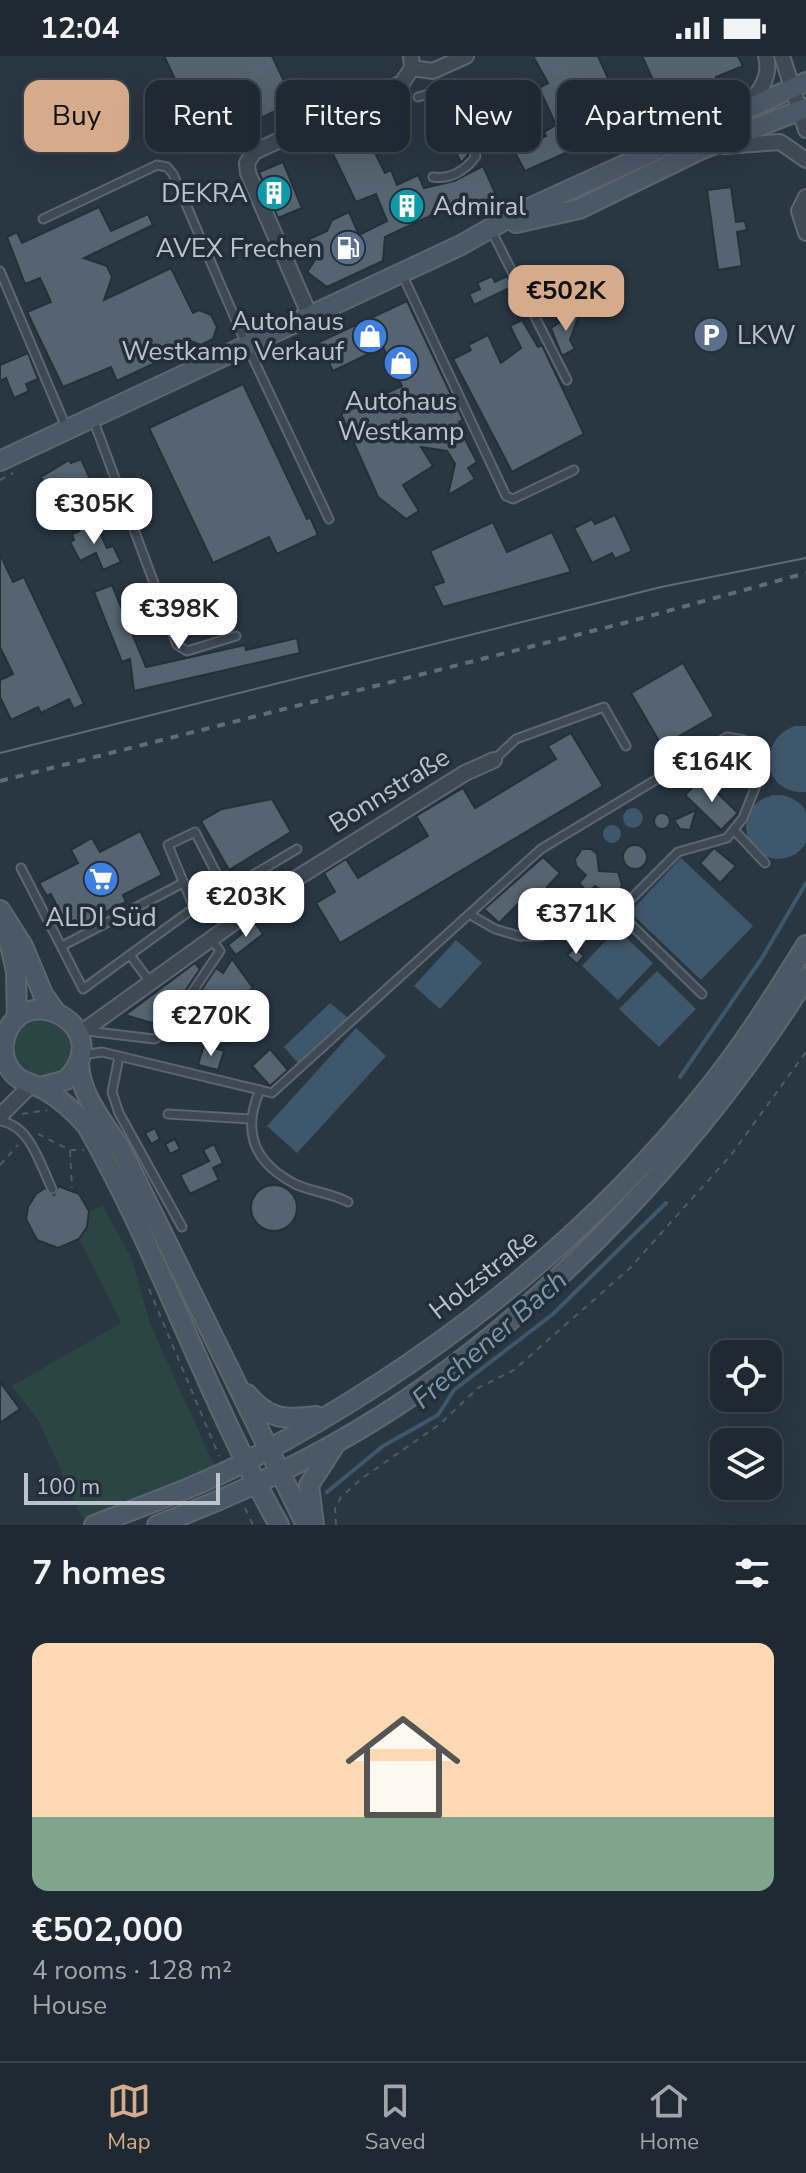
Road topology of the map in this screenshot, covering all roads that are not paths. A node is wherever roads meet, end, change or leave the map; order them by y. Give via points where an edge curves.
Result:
1 (466, 56) edge
2 (766, 56) edge
3 (782, 56) edge
4 (412, 62) edge
5 (800, 85) edge
6 (418, 97) dead end
7 (750, 102) edge
8 (750, 108) edge
9 (803, 109) edge
10 (750, 130) edge
11 (806, 130) edge
12 (750, 143) edge
13 (652, 152) edge
14 (696, 152) edge
15 (806, 160) edge
16 (433, 177) dead end
17 (806, 197) edge
18 (43, 219) dead end
19 (491, 230) junction
20 (806, 233) edge
21 (0, 271) edge
22 (401, 272) junction
23 (309, 314) junction
24 (246, 344) junction
25 (567, 380) dead end
26 (92, 417) junction
27 (67, 429) junction
28 (0, 461) edge
29 (574, 470) dead end
30 (329, 519) dead end
31 (236, 636) dead end
32 (626, 746) dead end
33 (494, 760) joint
34 (734, 830) junction
35 (297, 849) dead end
36 (765, 863) dead end
37 (21, 868) dead end
38 (184, 884) junction
39 (226, 891) junction
40 (577, 895) dead end
41 (1, 912) edge
42 (618, 912) junction
43 (469, 914) junction
44 (239, 917) junction
45 (535, 936) junction
46 (211, 939) junction
47 (806, 945) edge
48 (62, 946) junction
49 (130, 955) junction
50 (806, 978) edge
51 (151, 985) junction
52 (702, 994) dead end
53 (55, 1011) junction
54 (17, 1018) junction
55 (83, 1032) junction
56 (4, 1054) junction
57 (119, 1057) junction
58 (80, 1059) junction
59 (0, 1078) edge
60 (35, 1086) junction
61 (260, 1090) junction
62 (168, 1114) dead end
63 (0, 1119) edge
64 (250, 1119) junction
65 (52, 1189) dead end
66 (348, 1202) dead end
67 (182, 1227) dead end
68 (237, 1382) junction
69 (327, 1415) junction
70 (336, 1443) junction
71 (267, 1449) junction
72 (245, 1462) junction
73 (280, 1472) junction
74 (256, 1485) junction
75 (94, 1525) edge
76 (157, 1525) edge
77 (279, 1525) edge
78 (306, 1525) edge
79 (314, 1525) edge

1 - 4 street via 433,71
2 - 7 street via 767,72
3 - 5 street
4 - 23 street via 402,83 254,152 247,163
5 - 8 main road
5 - 9 street
6 - 16 lane via 441,90 476,156 458,172
9 - 10 main road
9 - 11 street
12 - 15 street via 784,144
13 - 19 main road
14 - 19 main road via 579,209
17 - 20 street via 799,211
18 - 24 lane via 157,165 167,167
19 - 22 main road
19 - 25 lane
21 - 27 lane
22 - 23 main road
22 - 29 lane via 506,496 513,499
23 - 24 main road
24 - 26 main road
24 - 30 lane
26 - 27 main road
26 - 31 lane via 177,645 187,651
27 - 28 main road
32 - 33 lane via 604,707 516,739
33 - 44 street, Bonnstraße via 465,773
34 - 36 lane
34 - 42 lane via 727,838 678,852
34 - 43 lane via 751,801 757,770 744,740 727,737 541,849
35 - 39 lane
37 - 48 lane
38 - 39 lane via 168,845 195,832
38 - 48 lane
38 - 49 lane via 194,908
39 - 44 lane
40 - 45 lane
41 - 53 main road
41 - 54 main road via 16,971
42 - 45 lane
42 - 52 lane
43 - 45 lane via 495,929
43 - 61 lane via 272,1093
44 - 46 street, Bonnstraße
46 - 51 street, Bonnstraße
46 - 55 lane via 220,951 164,1034 154,1039
47 - 69 main road, Holzstraße via 711,1084 602,1208 451,1335
48 - 49 lane via 83,989
49 - 51 lane
50 - 70 main road, Holzstraße via 701,1125 589,1247 453,1365
51 - 55 street, Bonnstraße
53 - 54 main road via 35,1010
53 - 55 main road
54 - 56 main road via 6,1033
55 - 58 main road
56 - 59 street
56 - 60 main road via 14,1075
57 - 58 lane via 102,1052
57 - 61 lane
57 - 67 lane via 112,1092 119,1113
58 - 60 main road via 66,1080
58 - 68 main road via 79,1079 122,1151
60 - 63 street
60 - 72 main road via 72,1108 107,1161
61 - 64 lane
62 - 64 lane
63 - 65 lane via 27,1138
64 - 66 lane via 260,1154 276,1172
68 - 69 main road via 257,1406 278,1419
68 - 71 main road
69 - 71 main road, Holzstraße
70 - 73 main road, Holzstraße
70 - 79 main road via 309,1485
71 - 72 main road, Holzstraße
71 - 73 main road
72 - 74 main road
72 - 75 main road, Holzstraße
73 - 74 main road, Holzstraße
73 - 78 main road
74 - 76 main road, Holzstraße
74 - 77 main road

